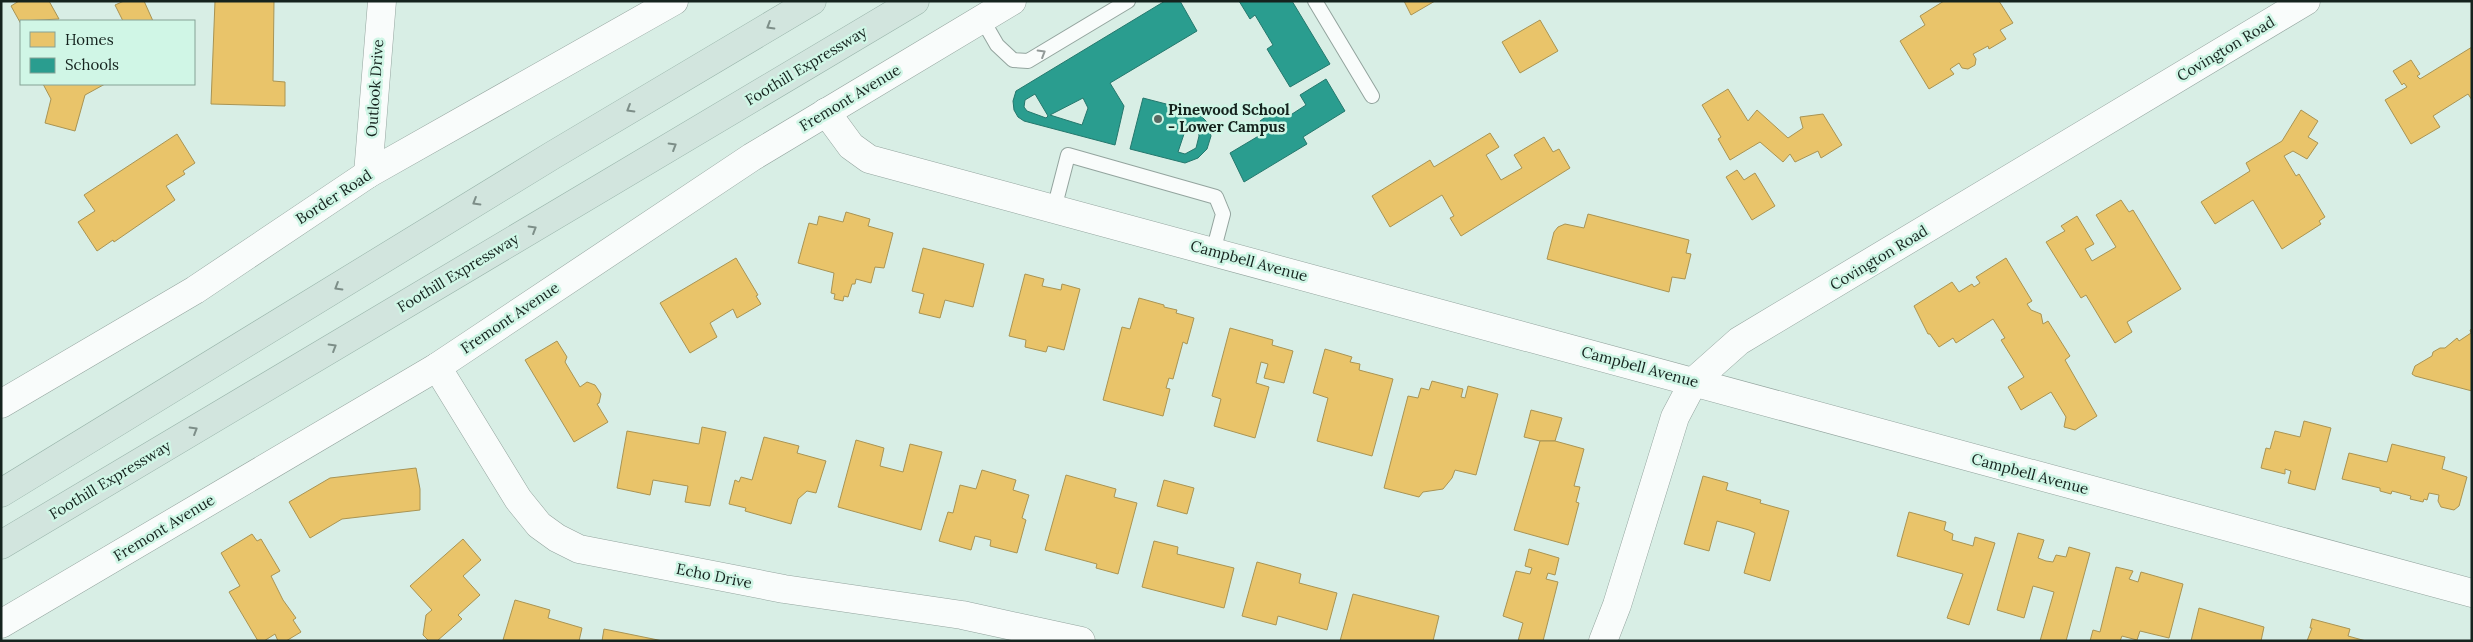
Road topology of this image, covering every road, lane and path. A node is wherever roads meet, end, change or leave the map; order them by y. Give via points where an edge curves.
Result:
1 (382, 1) edge
2 (674, 1) edge
3 (812, 1) edge
4 (915, 1) edge
5 (1012, 1) edge
6 (1128, 1) edge
7 (1315, 1) edge
8 (2306, 1) edge
9 (982, 19) junction
10 (1372, 96) dead end
11 (826, 112) junction
12 (368, 174) junction
13 (1054, 209) junction
14 (1213, 252) junction
15 (436, 367) junction
16 (1694, 381) junction
17 (1, 404) edge
18 (1, 492) edge
19 (1, 545) edge
20 (2472, 593) edge
21 (1, 624) edge
22 (1081, 641) edge
23 (1602, 641) edge

1 - 12 street, Outlook Drive
2 - 12 street, Border Road
3 -> 18 highway
19 -> 4 highway, Foothill Expressway
5 - 9 street, Fremont Avenue
9 -> 6 lane via 997,45 1013,60 1028,61
7 - 10 lane
8 - 16 street, Covington Road via 1739,341
9 - 11 street, Fremont Avenue
11 - 13 street, Campbell Avenue via 851,146 869,159
11 - 15 street, Fremont Avenue via 752,157
12 - 17 street, Border Road via 195,290
13 - 14 street, Campbell Avenue
13 - 14 lane via 1068,155 1216,196 1223,214
14 - 16 street, Campbell Avenue
15 - 21 street, Fremont Avenue
15 - 22 street, Echo Drive via 518,499 539,525 579,549 784,589 962,615
16 - 20 street, Campbell Avenue
16 - 23 street, Covington Road via 1675,417 1617,605

